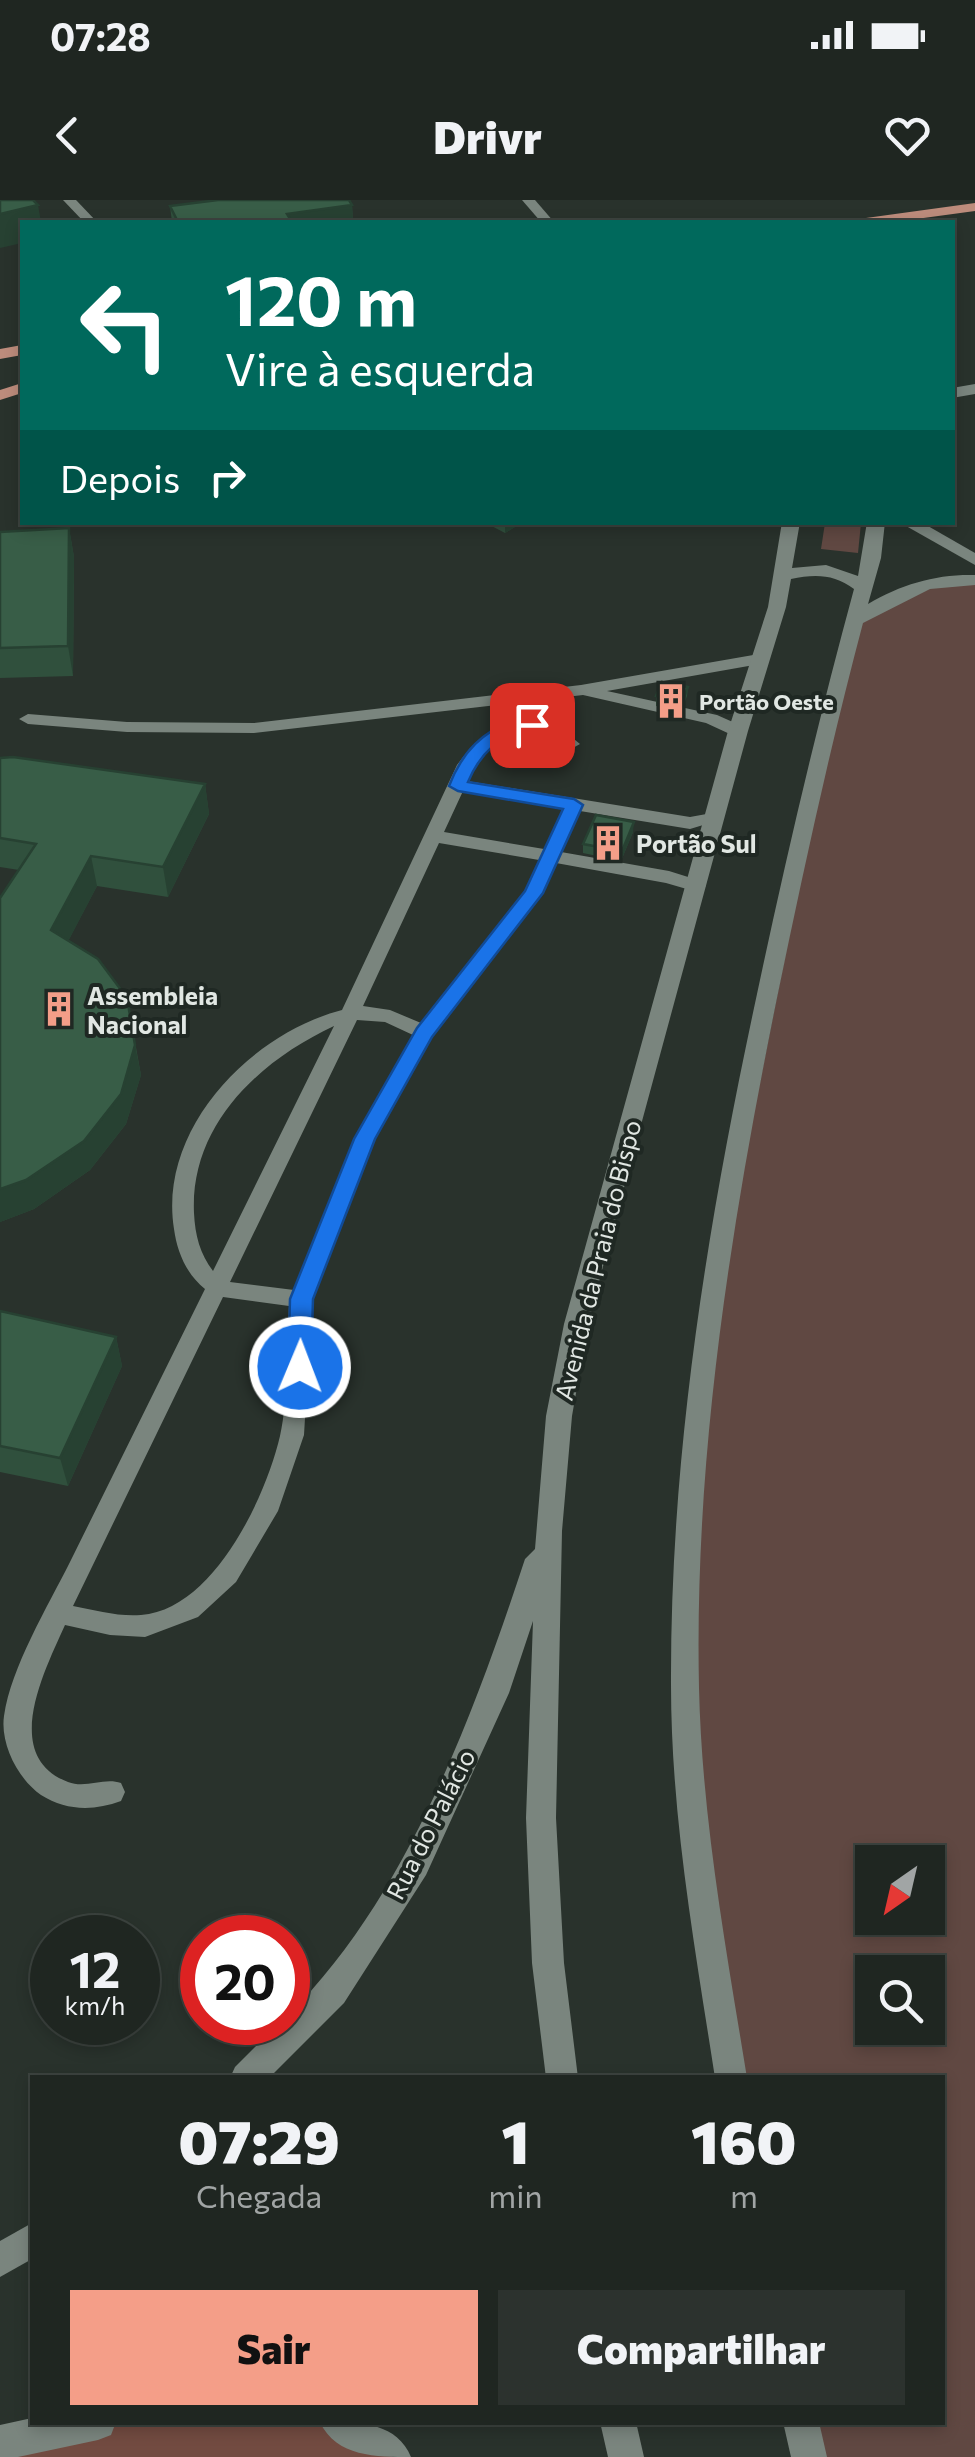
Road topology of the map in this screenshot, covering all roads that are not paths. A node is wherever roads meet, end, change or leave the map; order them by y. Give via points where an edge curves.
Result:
1 (70, 200) edge
2 (528, 200) edge
3 (975, 207) edge
4 (89, 220) edge
5 (546, 220) edge
6 (881, 220) edge
7 (790, 525) edge
8 (877, 525) edge
9 (913, 525) edge
10 (975, 560) edge
11 (785, 575) junction
12 (975, 580) edge
13 (863, 587) junction
14 (852, 622) junction
15 (759, 659) junction
16 (582, 690) junction
17 (28, 719) dead end
18 (738, 731) junction
19 (571, 744) dead end
20 (458, 786) junction
21 (574, 805) junction
22 (716, 815) junction
23 (434, 836) junction
24 (552, 856) junction
25 (697, 886) junction
26 (350, 1014) junction
27 (424, 1033) junction
28 (218, 1287) junction
29 (302, 1299) junction
30 (549, 1531) junction
31 (57, 1613) junction
32 (112, 1792) dead end
33 (249, 2075) edge
34 (562, 2075) edge
35 (731, 2075) edge
36 (30, 2241) edge
37 (0, 2260) edge
38 (85, 2425) edge
39 (343, 2425) edge
40 (619, 2425) edge
41 (802, 2425) edge
42 (0, 2444) edge
43 (392, 2457) edge
44 (626, 2457) edge
45 (809, 2457) edge

1 - 4 lane
2 - 5 lane
3 - 6 main road
7 - 11 street, Avenida da Praia do Bispo
8 - 13 street
9 - 10 street
11 - 13 street via 829,570
11 - 15 street, Avenida da Praia do Bispo
12 - 14 street via 937,579 909,588
13 - 14 street
14 - 35 street via 736,1149 714,1273 686,1538 685,1690 697,1864
15 - 16 lane
15 - 18 street, Avenida da Praia do Bispo
16 - 17 lane via 254,728 127,728
16 - 18 lane
18 - 22 street, Avenida da Praia do Bispo
19 - 20 lane via 557,732 518,724 482,745
20 - 21 lane
20 - 23 lane
21 - 22 lane via 690,823
21 - 24 lane
22 - 25 street, Avenida da Praia do Bispo
23 - 24 lane
23 - 26 lane
24 - 25 lane
24 - 27 lane via 506,933
25 - 30 street, Avenida da Praia do Bispo via 576,1324
26 - 27 lane via 382,1014
26 - 28 lane
26 - 28 lane via 299,1035 250,1073 193,1143 183,1178 184,1226 196,1262
27 - 29 lane via 364,1139
28 - 29 lane
28 - 31 lane
29 - 31 lane via 292,1435 266,1511 227,1575 188,1609 145,1626
30 - 33 street, Rua do Palácio via 494,1693 415,1865 333,1992
30 - 34 street, Avenida da Praia do Bispo via 541,1818
31 - 32 lane via 17,1714 17,1740 42,1780 64,1794
36 - 37 street
38 - 42 street
39 - 43 street
40 - 44 street
41 - 45 street

